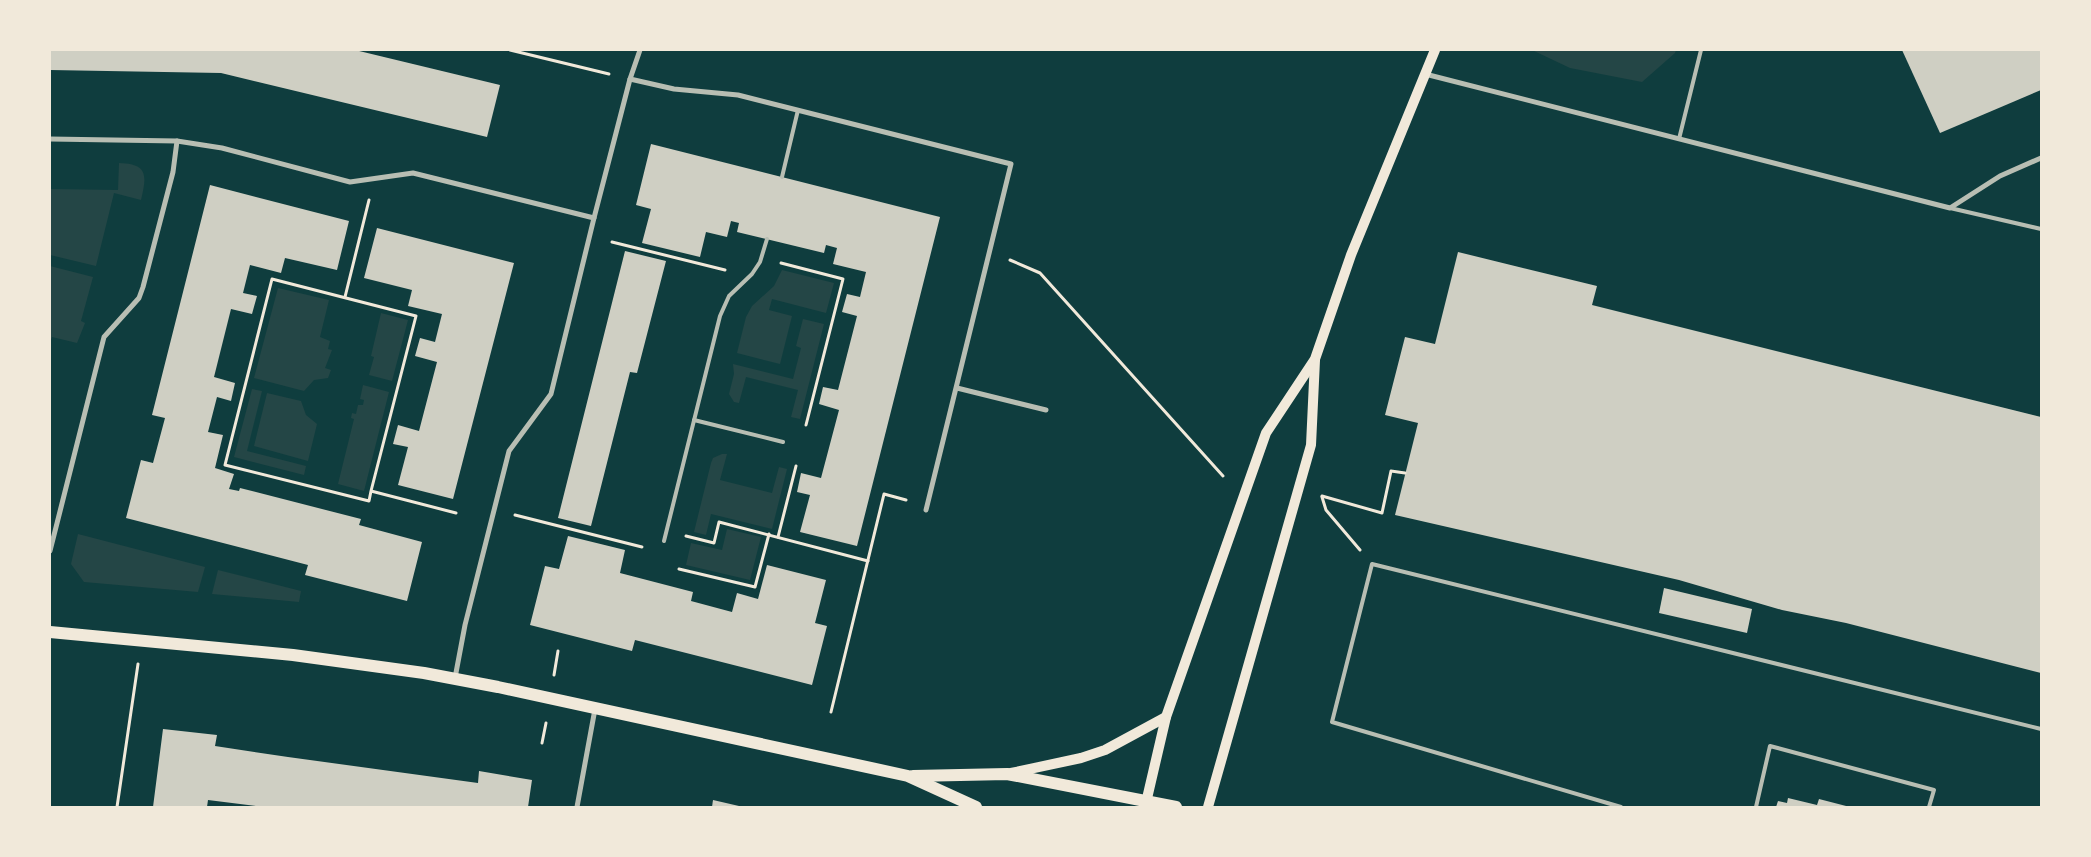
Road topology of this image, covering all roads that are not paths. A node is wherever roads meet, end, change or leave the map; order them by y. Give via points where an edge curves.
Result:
1 (640, 50) edge
2 (1435, 50) edge
3 (1701, 50) edge
4 (1425, 74) junction
5 (630, 79) junction
6 (798, 110) junction
7 (50, 139) edge
8 (1679, 139) junction
9 (178, 141) junction
10 (2041, 158) edge
11 (782, 177) dead end
12 (1950, 208) junction
13 (594, 218) junction
14 (2041, 229) edge
15 (767, 239) dead end
16 (1315, 359) junction
17 (957, 388) junction
18 (1046, 410) dead end
19 (694, 420) junction
20 (783, 442) dead end
21 (926, 510) road end
22 (664, 542) road end
23 (50, 551) edge
24 (50, 632) edge
25 (455, 679) junction
26 (595, 708) junction
27 (1166, 717) junction
28 (2041, 729) edge
29 (1007, 774) junction
30 (908, 776) junction
31 (1145, 804) edge
32 (577, 807) edge
33 (976, 807) edge
34 (1176, 807) edge
35 (1208, 807) edge
36 (1621, 807) edge
37 (1756, 807) edge
38 (1930, 807) edge

1 - 5 street
2 - 4 main road
3 - 8 lane
4 - 8 street
4 - 16 main road via 1351,255
5 - 6 street via 674,89 738,96
5 - 13 street
6 - 11 lane
6 - 17 street via 1011,164
7 - 9 street
8 - 12 street
9 - 13 street via 222,148 350,182 403,173 423,174
9 - 23 street via 173,172 139,298 104,337
10 - 12 street via 2000,176
12 - 14 lane
13 - 25 street via 551,394 509,451 465,625
15 - 19 lane via 760,262 729,296 720,316
16 - 27 main road via 1266,433
16 - 35 main road via 1311,445
17 - 18 street
17 - 21 street
19 - 20 lane
19 - 22 lane
24 - 25 main road via 293,655
25 - 26 main road
26 - 30 main road
26 - 32 street
27 - 29 main road via 1105,750
27 - 31 main road
28 - 36 lane via 1372,564 1332,722
29 - 30 main road
29 - 31 main road
30 - 33 main road
31 - 34 main road
37 - 38 lane via 1770,746 1934,790

